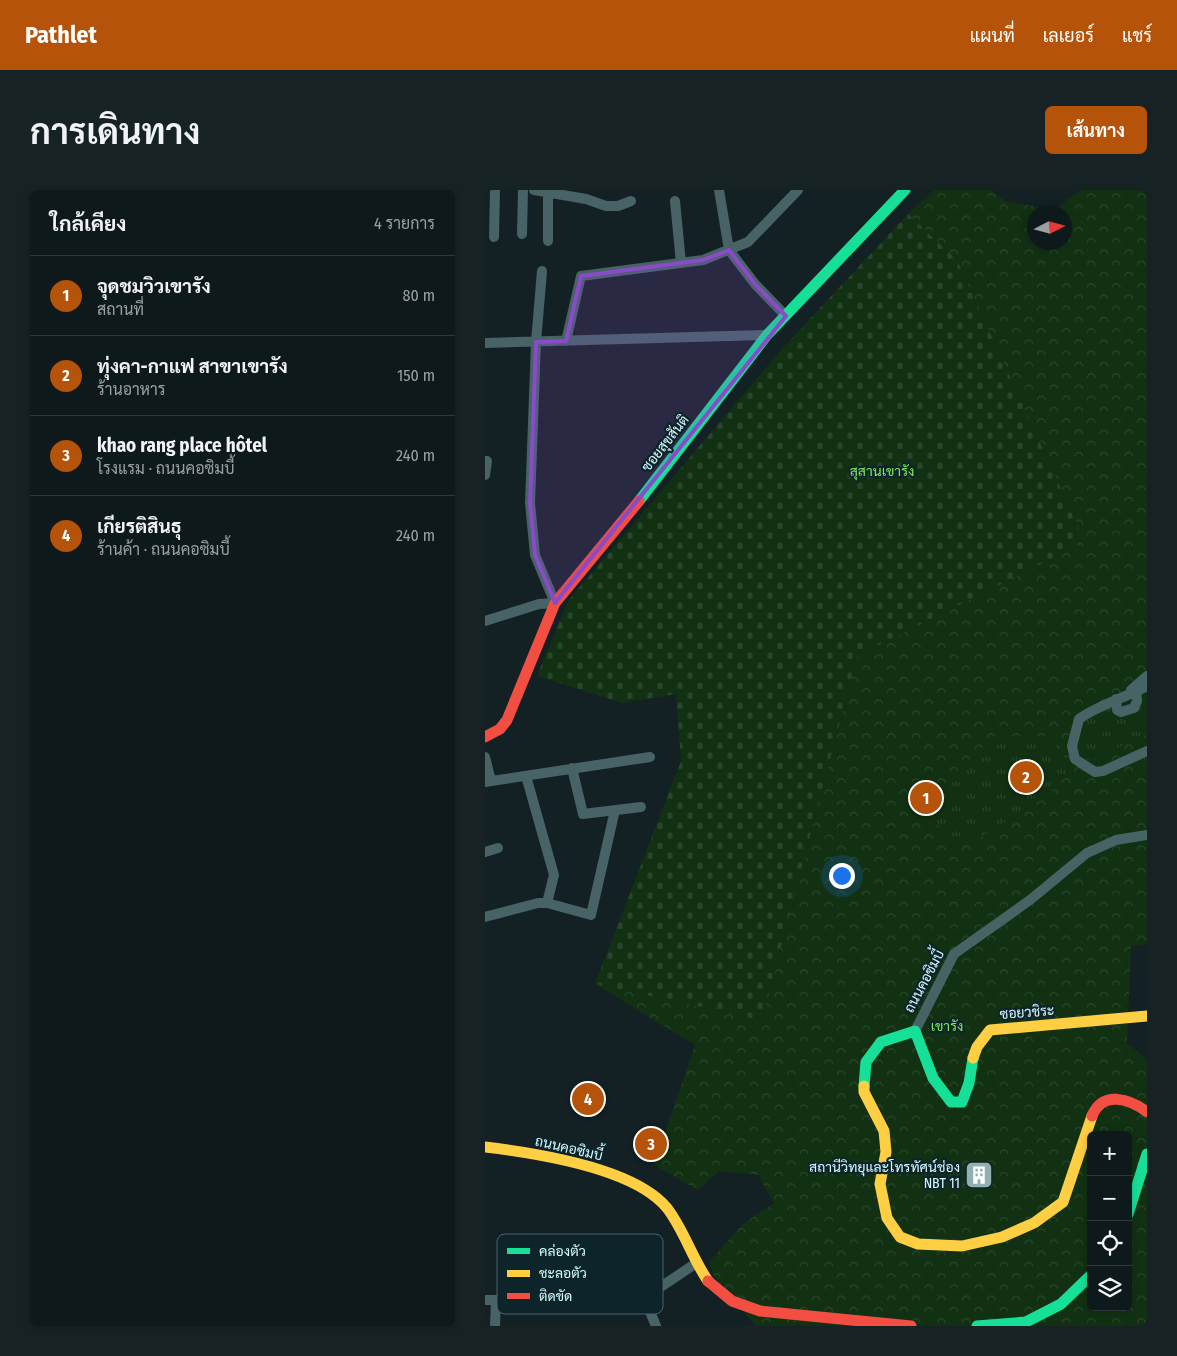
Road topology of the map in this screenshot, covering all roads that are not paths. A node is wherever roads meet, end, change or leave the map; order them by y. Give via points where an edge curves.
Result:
1 (495, 190) edge
2 (523, 190) edge
3 (534, 190) edge
4 (719, 190) edge
5 (798, 190) edge
6 (905, 190) edge
7 (552, 193) junction
8 (631, 201) dead end
9 (675, 201) dead end
10 (522, 234) dead end
11 (494, 237) dead end
12 (547, 241) dead end
13 (729, 250) junction
14 (681, 263) junction
15 (542, 271) dead end
16 (786, 316) junction
17 (767, 335) junction
18 (566, 341) junction
19 (536, 342) junction
20 (485, 343) edge
21 (485, 461) edge
22 (485, 475) edge
23 (555, 603) junction
24 (485, 622) edge
25 (1147, 676) edge
26 (1132, 691) edge
27 (485, 737) edge
28 (1147, 750) edge
29 (485, 757) edge
30 (650, 757) dead end
31 (572, 768) junction
32 (526, 776) junction
33 (488, 781) edge
34 (641, 807) dead end
35 (615, 810) junction
36 (1147, 835) edge
37 (498, 848) dead end
38 (485, 852) edge
39 (547, 904) junction
40 (485, 917) edge
41 (1147, 1016) edge
42 (915, 1031) junction
43 (1147, 1112) edge
44 (485, 1146) edge
45 (1147, 1154) edge
46 (1132, 1201) edge
47 (695, 1264) junction
48 (1087, 1279) edge
49 (663, 1285) edge
50 (485, 1300) edge
51 (651, 1314) edge
52 (495, 1326) edge
53 (656, 1326) edge
54 (911, 1326) edge
55 (977, 1326) edge

1 - 11 street
2 - 10 street
3 - 7 street
4 - 13 street
5 - 13 street via 748,242
6 - 16 street, ซอยสุขสันติ
7 - 8 street via 606,206
7 - 12 street
9 - 14 street
13 - 14 street via 703,260
13 - 16 street via 755,284
14 - 18 street via 581,276
15 - 19 street
16 - 17 street, ซอยสุขสันติ
17 - 18 street
17 - 23 street, ซอยสุขสันติ via 651,486
18 - 19 street
19 - 20 street
19 - 23 street via 530,503 535,555
21 - 22 street
23 - 24 street via 539,604
23 - 27 street, ซอยสุขสันติ via 507,720 500,729
25 - 26 street
26 - 28 street via 1079,719 1072,746 1075,759 1095,772 1103,771
29 - 33 street
30 - 31 street
31 - 32 street
31 - 35 street via 583,814
32 - 33 street
32 - 39 street via 554,875
34 - 35 street
35 - 39 street via 591,915
36 - 42 street, ถนนคอซิมบี้ via 1116,840 1087,853 1030,900 954,954
37 - 38 street
39 - 40 street
41 - 42 street, ซอยวชิระ via 990,1030 974,1052 968,1091 962,1102 951,1102 942,1093 925,1064
42 - 43 street, ถนนคอซิมบี้ via 881,1042 866,1062 864,1092 884,1131 885,1152 880,1184 887,1218 899,1237 918,1244 962,1246 1002,1237 1034,1223 1063,1202 1093,1113 1100,1102 1120,1099 1135,1103
44 - 47 street, ถนนคอซิมบี้ via 598,1170 647,1191 665,1206
45 - 46 street
47 - 49 street
47 - 54 street, ถนนคอซิมบี้ via 713,1287 731,1301 756,1312
48 - 55 street via 1061,1304 1026,1322
50 - 52 street via 496,1300
51 - 53 street

